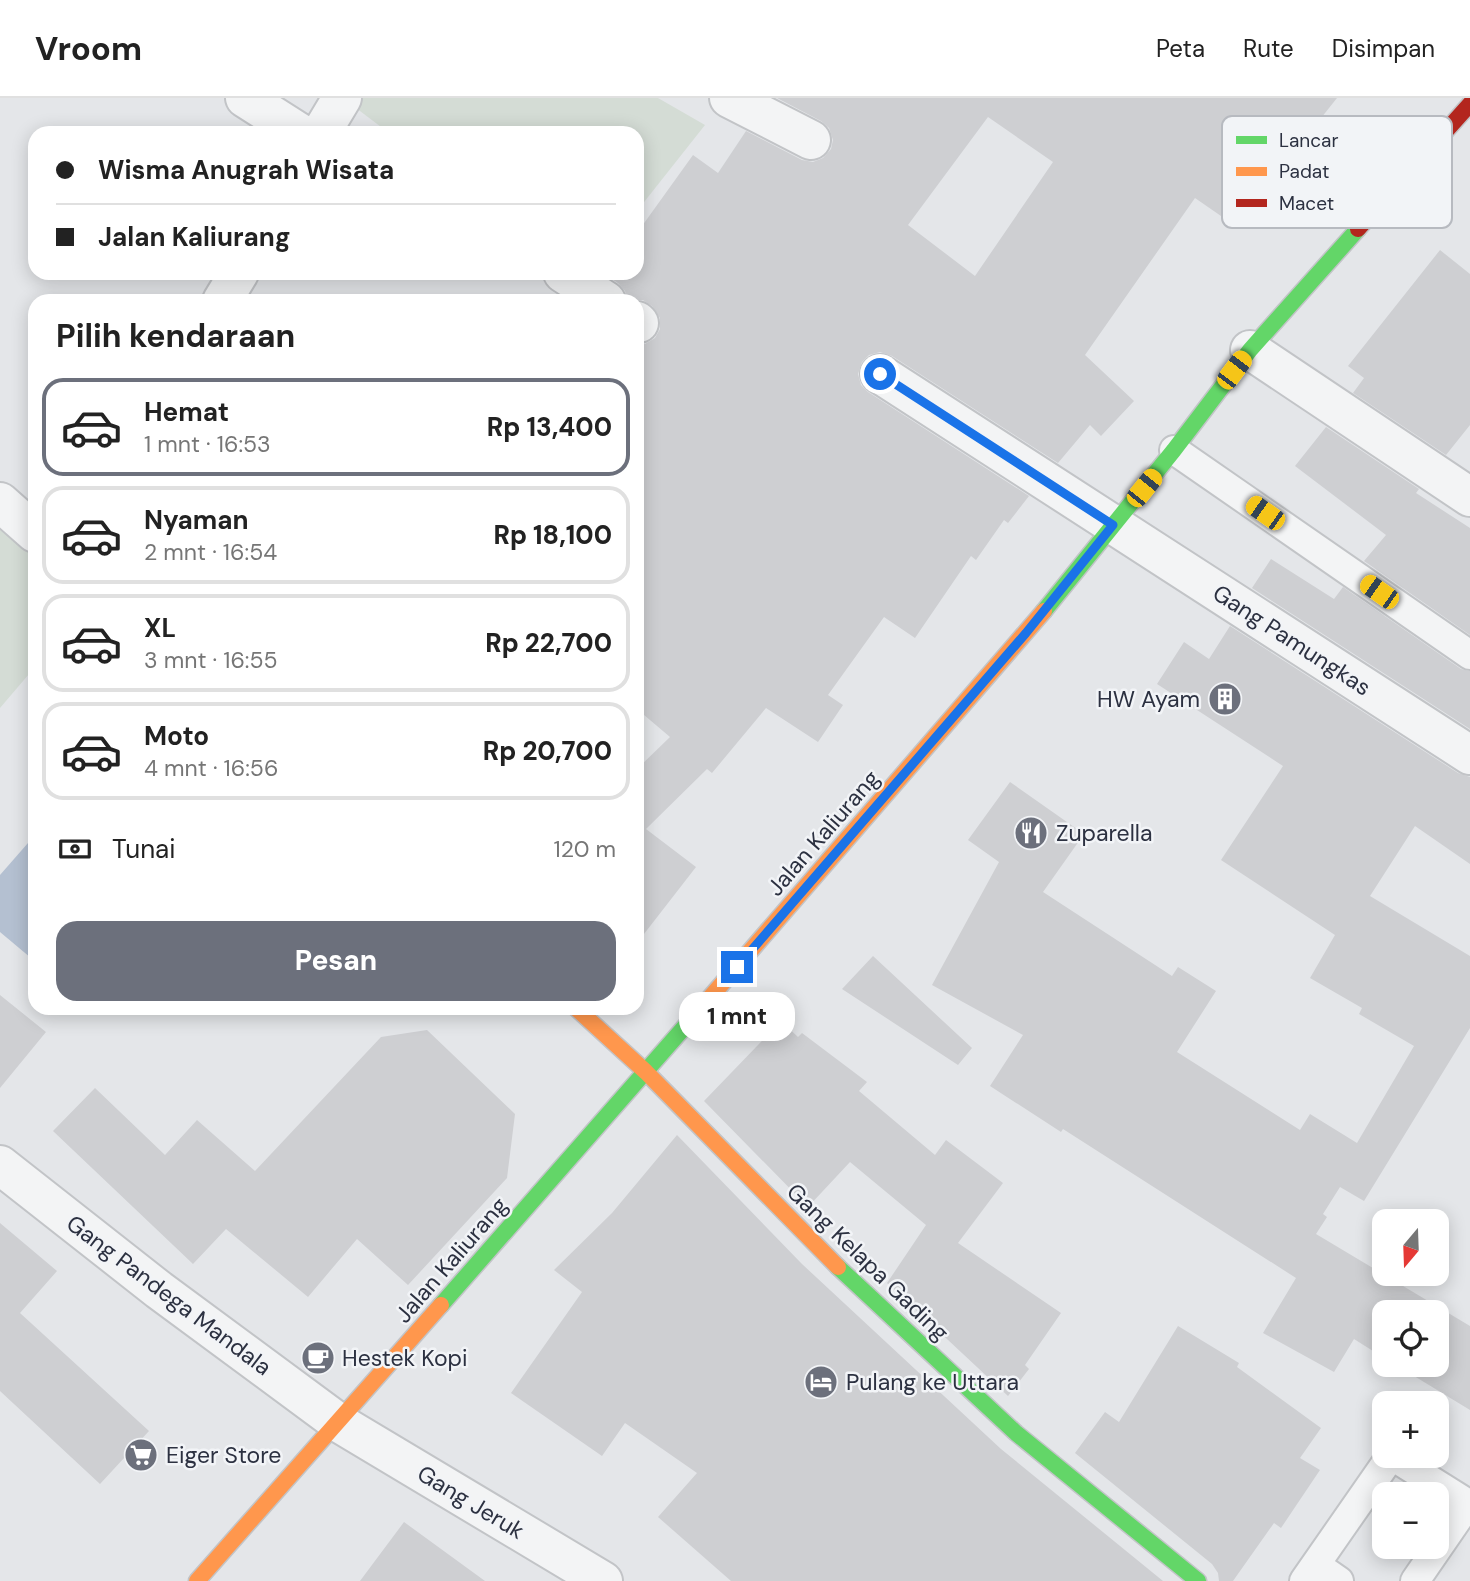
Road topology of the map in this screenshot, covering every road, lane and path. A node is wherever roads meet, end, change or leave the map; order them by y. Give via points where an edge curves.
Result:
1 (245, 98) edge
2 (729, 98) edge
3 (1470, 104) edge
4 (328, 123) edge
5 (1452, 124) edge
6 (811, 140) dead end
7 (1359, 228) edge
8 (574, 280) edge
9 (595, 294) edge
10 (1250, 350) junction
11 (880, 374) dead end
12 (1174, 450) junction
13 (1470, 497) edge
14 (0, 502) edge
15 (1113, 525) junction
16 (28, 527) edge
17 (1470, 655) edge
18 (1470, 755) edge
19 (584, 1015) edge
20 (646, 1072) junction
21 (0, 1165) edge
22 (339, 1423) junction
23 (1383, 1468) edge
24 (1410, 1468) edge
25 (1469, 1505) edge
26 (1310, 1573) edge
27 (197, 1581) edge
28 (603, 1581) edge
29 (1198, 1581) edge
30 (1339, 1581) edge
31 (1415, 1581) edge

1 - 4 street
2 - 6 street
3 - 5 main road, Jalan Kaliurang
7 - 10 main road, Jalan Kaliurang
8 - 9 street
10 - 12 main road, Jalan Kaliurang
10 - 13 street
11 - 15 street, Gang Pamungkas
12 - 15 main road, Jalan Kaliurang
12 - 17 lane
14 - 16 street
15 - 18 street, Gang Pamungkas
15 - 20 main road, Jalan Kaliurang via 1026,633
19 - 20 main road, Gang Kelapa Gading
20 - 22 main road, Jalan Kaliurang
20 - 29 main road, Gang Kelapa Gading via 817,1248 1016,1433
21 - 22 street, Gang Pandega Mandala
22 - 27 main road, Jalan Kaliurang
22 - 28 street, Gang Jeruk
23 - 26 lane
24 - 25 lane
25 - 31 lane
26 - 30 lane

